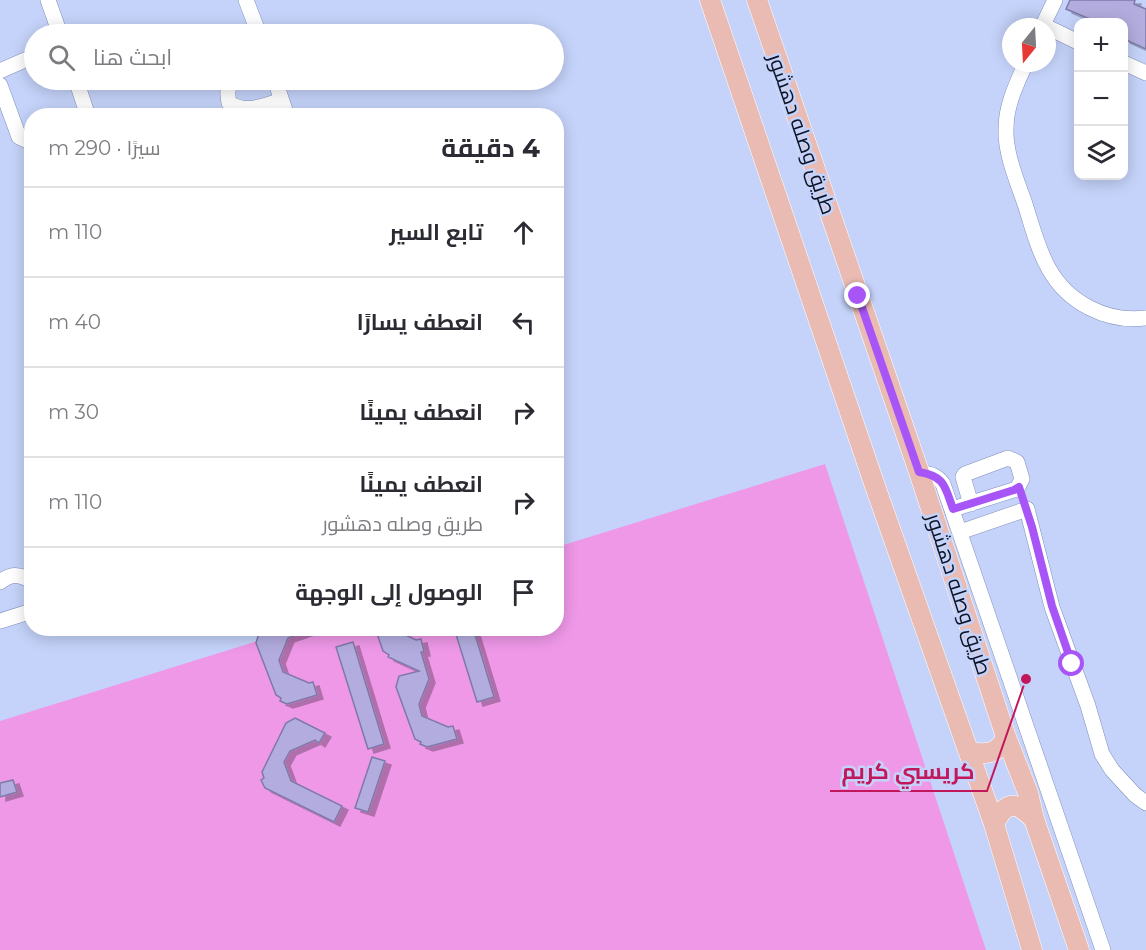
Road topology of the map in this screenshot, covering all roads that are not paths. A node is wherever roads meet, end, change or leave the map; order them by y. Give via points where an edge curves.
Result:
1 (48, 0) edge
2 (246, 0) edge
3 (710, 0) edge
4 (757, 0) edge
5 (1055, 0) edge
6 (1048, 18) edge
7 (56, 24) edge
8 (255, 24) edge
9 (1056, 32) edge
10 (1074, 40) edge
11 (24, 60) edge
12 (1128, 65) edge
13 (0, 71) edge
14 (1022, 72) edge
15 (1146, 73) edge
16 (0, 85) edge
17 (79, 90) edge
18 (228, 90) edge
19 (278, 90) edge
20 (281, 100) junction
21 (85, 108) edge
22 (237, 108) edge
23 (254, 108) edge
24 (284, 108) edge
25 (24, 139) edge
26 (1146, 318) edge
27 (919, 472) junction
28 (1019, 487) junction
29 (971, 504) junction
30 (953, 509) junction
31 (1027, 509) junction
32 (960, 532) junction
33 (24, 577) edge
34 (0, 582) edge
35 (24, 614) edge
36 (0, 621) edge
37 (1006, 737) junction
38 (969, 752) junction
39 (1146, 803) edge
40 (1034, 819) junction
41 (994, 824) junction
42 (1032, 950) edge
43 (1079, 950) edge
44 (1103, 950) edge

1 - 7 street
2 - 8 street
3 - 38 main road, طريق وصله دهشور
4 - 27 main road, طريق وصله دهشور
5 - 6 street
9 - 10 street
11 - 13 street
12 - 15 street
14 - 26 street via 1007,110 1006,131 1022,197 1048,268 1060,286 1095,311 1115,317
16 - 25 street via 19,137
17 - 21 street
18 - 22 street via 229,103
19 - 20 street
20 - 23 street
20 - 24 street
27 - 30 street via 939,478
27 - 37 main road, طريق وصله دهشور
28 - 29 street
28 - 29 street via 1022,479 1017,462 1006,459 964,475
28 - 31 street
29 - 30 street
30 - 32 street
31 - 32 street
31 - 39 street via 1052,606 1102,754 1112,770
32 - 44 street
33 - 34 street via 9,575
35 - 36 street
37 - 38 main road via 991,753
37 - 40 main road, طريق وصله دهشور
38 - 41 main road, طريق وصله دهشور
40 - 41 main road via 1016,805 1003,809
40 - 43 main road, طريق وصله دهشور
41 - 42 main road, طريق وصله دهشور

